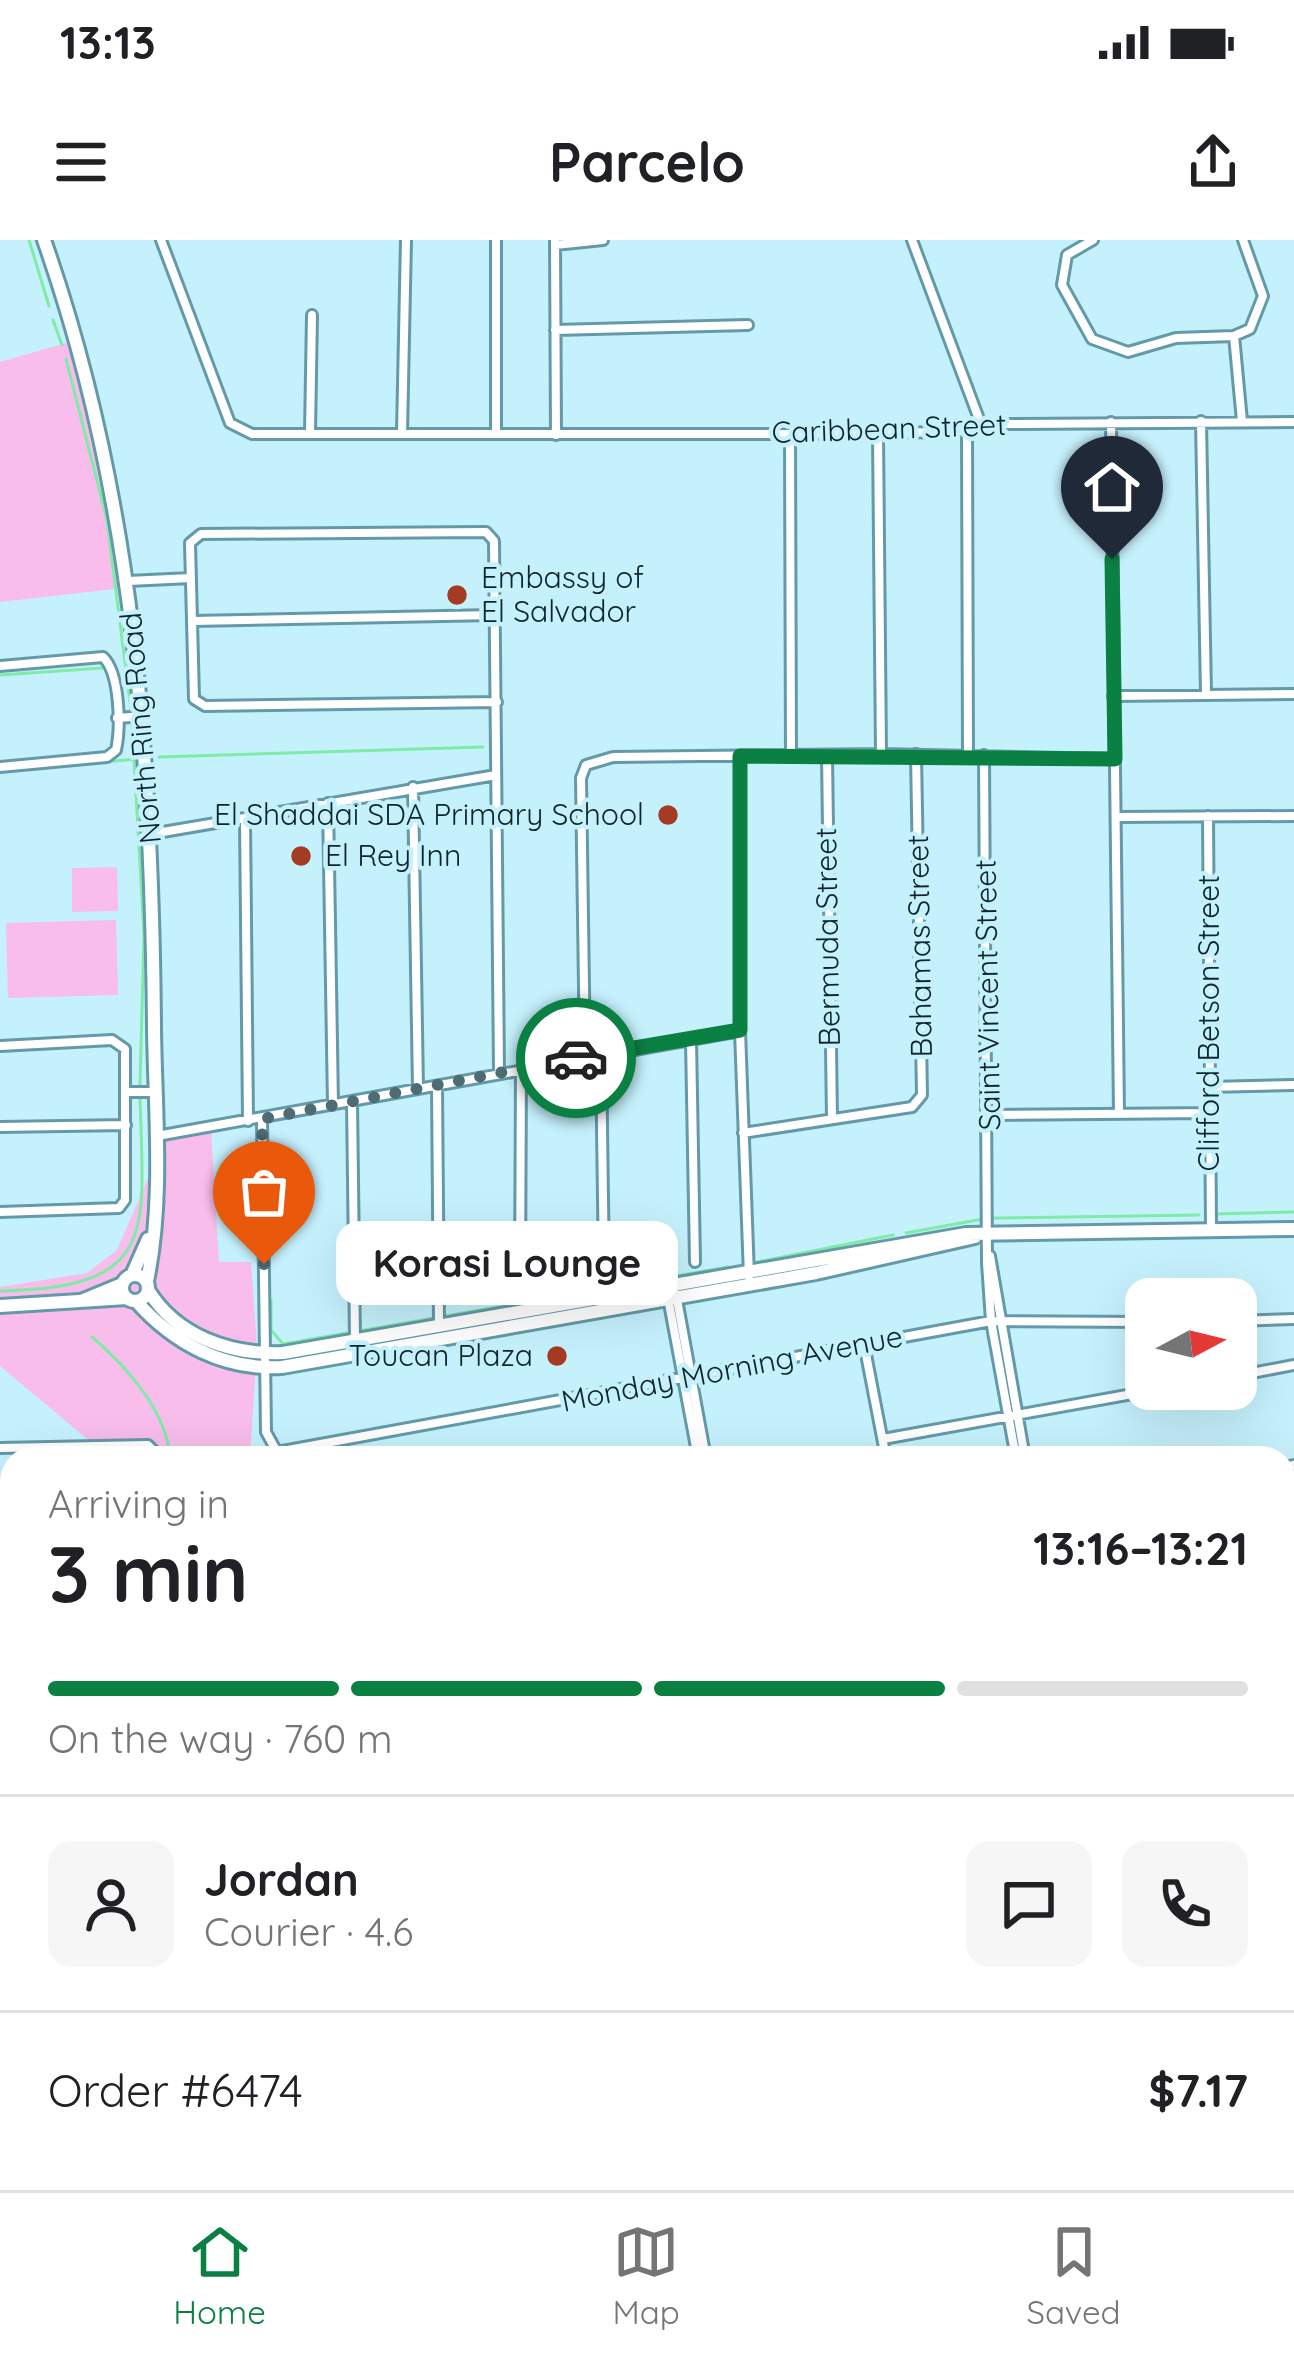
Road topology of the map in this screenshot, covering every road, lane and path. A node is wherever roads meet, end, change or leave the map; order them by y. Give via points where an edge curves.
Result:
1 (44, 240) edge
2 (161, 240) edge
3 (406, 240) edge
4 (496, 240) edge
5 (603, 240) edge
6 (912, 240) edge
7 (1093, 240) edge
8 (1244, 240) edge
9 (555, 243) edge
10 (312, 315) dead end
11 (748, 325) dead end
12 (555, 330) junction
13 (1234, 336) junction
14 (1202, 421) junction
15 (1242, 421) junction
16 (1111, 422) junction
17 (1294, 422) edge
18 (982, 427) junction
19 (968, 430) junction
20 (310, 433) junction
21 (402, 433) junction
22 (496, 433) junction
23 (878, 433) junction
24 (790, 434) junction
25 (556, 435) junction
26 (191, 578) junction
27 (128, 581) junction
28 (494, 615) junction
29 (193, 621) junction
30 (0, 666) edge
31 (1206, 694) junction
32 (1294, 694) edge
33 (1114, 696) junction
34 (497, 702) junction
35 (145, 716) junction
36 (117, 718) junction
37 (881, 754) junction
38 (916, 754) junction
39 (968, 754) junction
40 (827, 755) junction
41 (983, 755) junction
42 (740, 756) junction
43 (790, 756) junction
44 (1115, 759) junction
45 (0, 767) edge
46 (496, 775) junction
47 (413, 787) junction
48 (328, 803) junction
49 (1208, 816) junction
50 (1294, 816) edge
51 (1117, 817) junction
52 (245, 819) junction
53 (151, 834) junction
54 (740, 1030) junction
55 (691, 1040) junction
56 (0, 1046) edge
57 (601, 1055) junction
58 (585, 1057) junction
59 (521, 1068) junction
60 (499, 1072) junction
61 (1294, 1085) edge
62 (437, 1086) junction
63 (1210, 1087) junction
64 (418, 1088) junction
65 (126, 1092) junction
66 (155, 1092) junction
67 (352, 1101) junction
68 (333, 1105) junction
69 (1209, 1113) junction
70 (1119, 1114) junction
71 (990, 1115) junction
72 (262, 1119) junction
73 (832, 1119) junction
74 (248, 1121) junction
75 (126, 1124) junction
76 (0, 1127) edge
77 (743, 1133) junction
78 (156, 1136) junction
79 (0, 1212) edge
80 (153, 1227) junction
81 (1294, 1229) edge
82 (1210, 1231) junction
83 (990, 1235) junction
84 (695, 1262) dead end
85 (604, 1270) dead end
86 (749, 1278) junction
87 (520, 1283) dead end
88 (147, 1285) junction
89 (129, 1289) junction
90 (671, 1291) junction
91 (0, 1306) edge
92 (1294, 1319) edge
93 (996, 1321) junction
94 (1257, 1321) edge
95 (504, 1322) junction
96 (1125, 1322) edge
97 (439, 1324) dead end
98 (355, 1341) junction
99 (196, 1342) junction
100 (864, 1344) junction
101 (265, 1361) junction
102 (1294, 1365) edge
103 (1257, 1372) edge
104 (687, 1377) junction
105 (1125, 1395) edge
106 (1013, 1415) junction
107 (883, 1439) junction
108 (273, 1446) edge
109 (327, 1446) edge
110 (700, 1446) edge
111 (884, 1446) edge
112 (1015, 1446) edge
113 (1022, 1446) edge

1 - 27 main road, North Ring Road via 91,392
2 - 20 street, Caribbean Street via 230,423 252,434
3 - 21 street
4 - 22 street
5 - 9 street
6 - 18 street
7 - 13 street via 1067,255 1062,268 1062,284 1092,339 1128,352 1195,335
8 - 13 street via 1262,310
9 - 12 street
10 - 20 street
11 - 12 street
12 - 25 street
13 - 15 street
14 - 15 street, Caribbean Street
14 - 16 street, Caribbean Street
14 - 31 street
15 - 17 street, Caribbean Street
16 - 18 street, Caribbean Street
16 - 33 street
18 - 19 street, Caribbean Street
19 - 23 street, Caribbean Street
19 - 39 street
20 - 21 street, Caribbean Street
21 - 22 street, Caribbean Street
22 - 25 street, Caribbean Street
23 - 24 street, Caribbean Street
23 - 37 street
24 - 25 street, Caribbean Street
24 - 43 street
26 - 27 street
26 - 28 street via 190,543 201,534 487,532 494,541
26 - 29 street
27 - 35 main road, North Ring Road
28 - 29 street
28 - 34 street
29 - 34 street via 194,699 205,706
30 - 36 street via 103,657 111,665
31 - 32 street
31 - 33 street
33 - 44 street
34 - 46 street
35 - 36 street
35 - 53 main road, North Ring Road
36 - 45 street via 118,744 107,757
37 - 38 street
37 - 40 street
38 - 39 street
38 - 73 street, Bahamas Street via 922,1095 912,1107
39 - 41 street
40 - 43 street
40 - 73 street, Bermuda Street
41 - 44 street
41 - 71 street, Saint Vincent Street
42 - 43 street
42 - 54 street
42 - 58 street via 586,765
44 - 51 street
46 - 47 street
46 - 60 street
47 - 48 street
47 - 64 street
48 - 52 street
48 - 68 street
49 - 50 street
49 - 51 street
49 - 63 street, Clifford Betson Street
51 - 70 street
52 - 53 street
52 - 74 street
53 - 66 main road, North Ring Road
54 - 55 street
54 - 77 street
55 - 57 street
55 - 84 street
56 - 65 street via 112,1040 125,1049
57 - 58 street
57 - 85 street
58 - 59 street
59 - 60 street
59 - 87 street
60 - 62 street
61 - 63 street
62 - 64 street
62 - 97 street
63 - 69 street, Clifford Betson Street
64 - 67 street
65 - 66 street
65 - 75 street
66 - 78 main road, North Ring Road
67 - 68 street
67 - 98 street
68 - 72 street
69 - 70 street
69 - 82 street, Clifford Betson Street
70 - 71 street
71 - 83 street, Saint Vincent Street
72 - 74 street
72 - 101 street
73 - 77 street, Bahamas Street
74 - 78 street
75 - 76 street
75 - 79 street via 119,1208
77 - 86 street
78 - 80 main road, North Ring Road
80 - 88 main road, North Ring Road
80 - 89 main road, North Ring Road
81 - 82 main road
82 - 83 main road
83 - 86 main road
83 - 93 street, Saint Vincent Street
86 - 90 main road
88 - 89 main road
88 - 89 main road
88 - 99 main road
89 - 91 main road via 74,1304
89 - 99 main road
90 - 95 main road
90 - 104 street
92 - 94 street
93 - 96 street, Monday Morning Avenue
93 - 100 street, Monday Morning Avenue
93 - 106 street, Saint Vincent Street
95 - 98 main road
95 - 101 main road
98 - 101 main road
99 - 101 main road
100 - 104 street, Monday Morning Avenue
100 - 107 street
101 - 108 street, Monday Morning Avenue
102 - 103 street
104 - 109 street, Monday Morning Avenue
104 - 110 street
105 - 106 street
106 - 107 street
106 - 112 street
106 - 113 street
107 - 111 street

